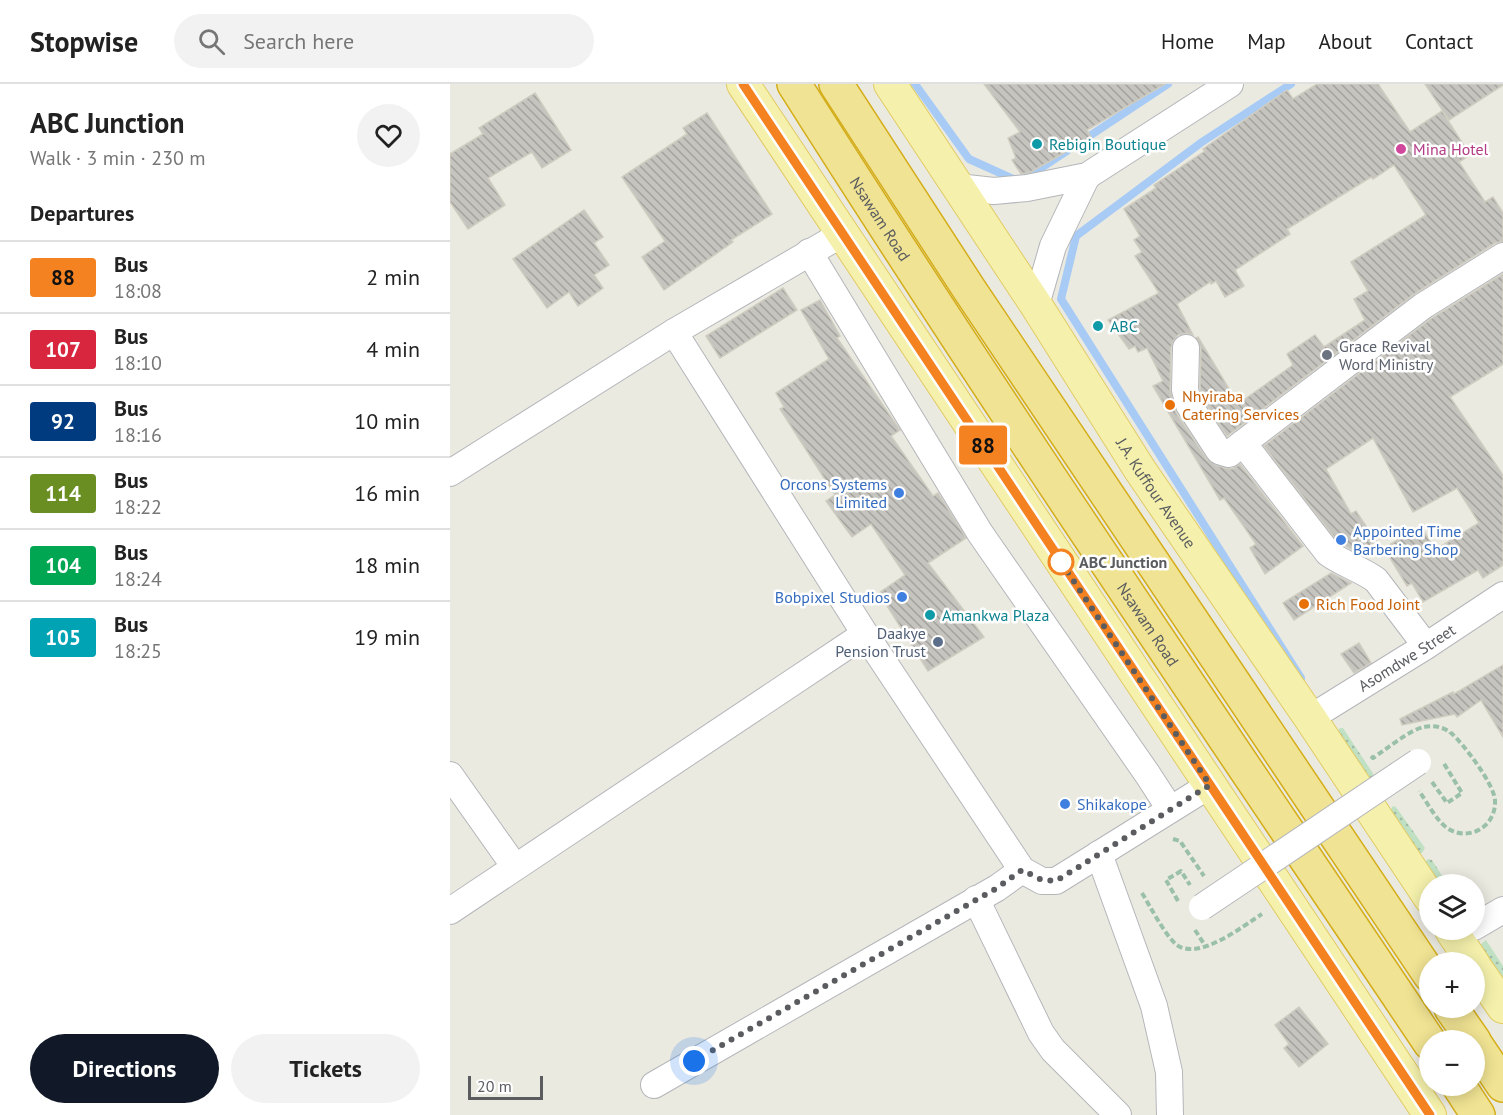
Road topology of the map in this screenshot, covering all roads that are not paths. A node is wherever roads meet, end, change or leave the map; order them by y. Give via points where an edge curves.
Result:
1 (743, 84) edge
2 (794, 84) edge
3 (837, 84) edge
4 (890, 84) edge
5 (1230, 84) edge
6 (1087, 176) junction
7 (957, 187) junction
8 (842, 234) junction
9 (809, 252) junction
10 (1503, 256) edge
11 (1036, 305) junction
12 (674, 332) junction
13 (1186, 348) dead end
14 (1243, 443) junction
15 (450, 473) edge
16 (1503, 595) edge
17 (866, 634) junction
18 (1426, 646) junction
19 (1310, 718) junction
20 (1418, 762) road end
21 (450, 775) edge
22 (1210, 785) junction
23 (1170, 809) junction
24 (1099, 854) junction
25 (514, 867) junction
26 (1022, 870) junction
27 (1419, 882) edge
28 (976, 899) junction
29 (1202, 907) dead end
30 (1503, 910) edge
31 (450, 911) edge
32 (1467, 942) edge
33 (1419, 959) edge
34 (1503, 1007) edge
35 (1422, 1030) edge
36 (1485, 1058) edge
37 (654, 1084) dead end
38 (1503, 1085) edge
39 (1466, 1096) edge
40 (1118, 1115) edge
41 (1170, 1115) edge
42 (1430, 1115) edge
43 (1478, 1115) edge

1 - 8 main road
2 - 35 highway, Nsawam Road via 1156,635
3 - 33 highway via 969,289
4 - 7 main road, J.A. Kuffour Avenue
5 - 6 street
6 - 7 street via 994,191
6 - 11 street via 1053,246
7 - 11 main road, J.A. Kuffour Avenue
8 - 9 street
8 - 22 main road
9 - 12 street
9 - 23 street via 980,533
10 - 14 street via 1423,306
11 - 19 main road, J.A. Kuffour Avenue via 1140,470
12 - 15 street
12 - 17 street
13 - 14 street via 1185,390 1189,405 1218,451 1228,454
14 - 18 street via 1328,553 1376,580
16 - 18 street, Asomdwe Street
17 - 25 street
17 - 26 street
18 - 19 street, Asomdwe Street
19 - 27 main road, J.A. Kuffour Avenue
20 - 29 street, bridge
21 - 25 street
22 - 23 street
22 - 42 main road
23 - 24 street
24 - 26 street via 1056,881 1042,880
24 - 41 street via 1154,1006 1168,1072
25 - 31 street
26 - 28 street
28 - 37 street
28 - 40 street via 1041,1033
30 - 32 street
32 - 34 main road
36 - 38 highway
39 - 43 highway

